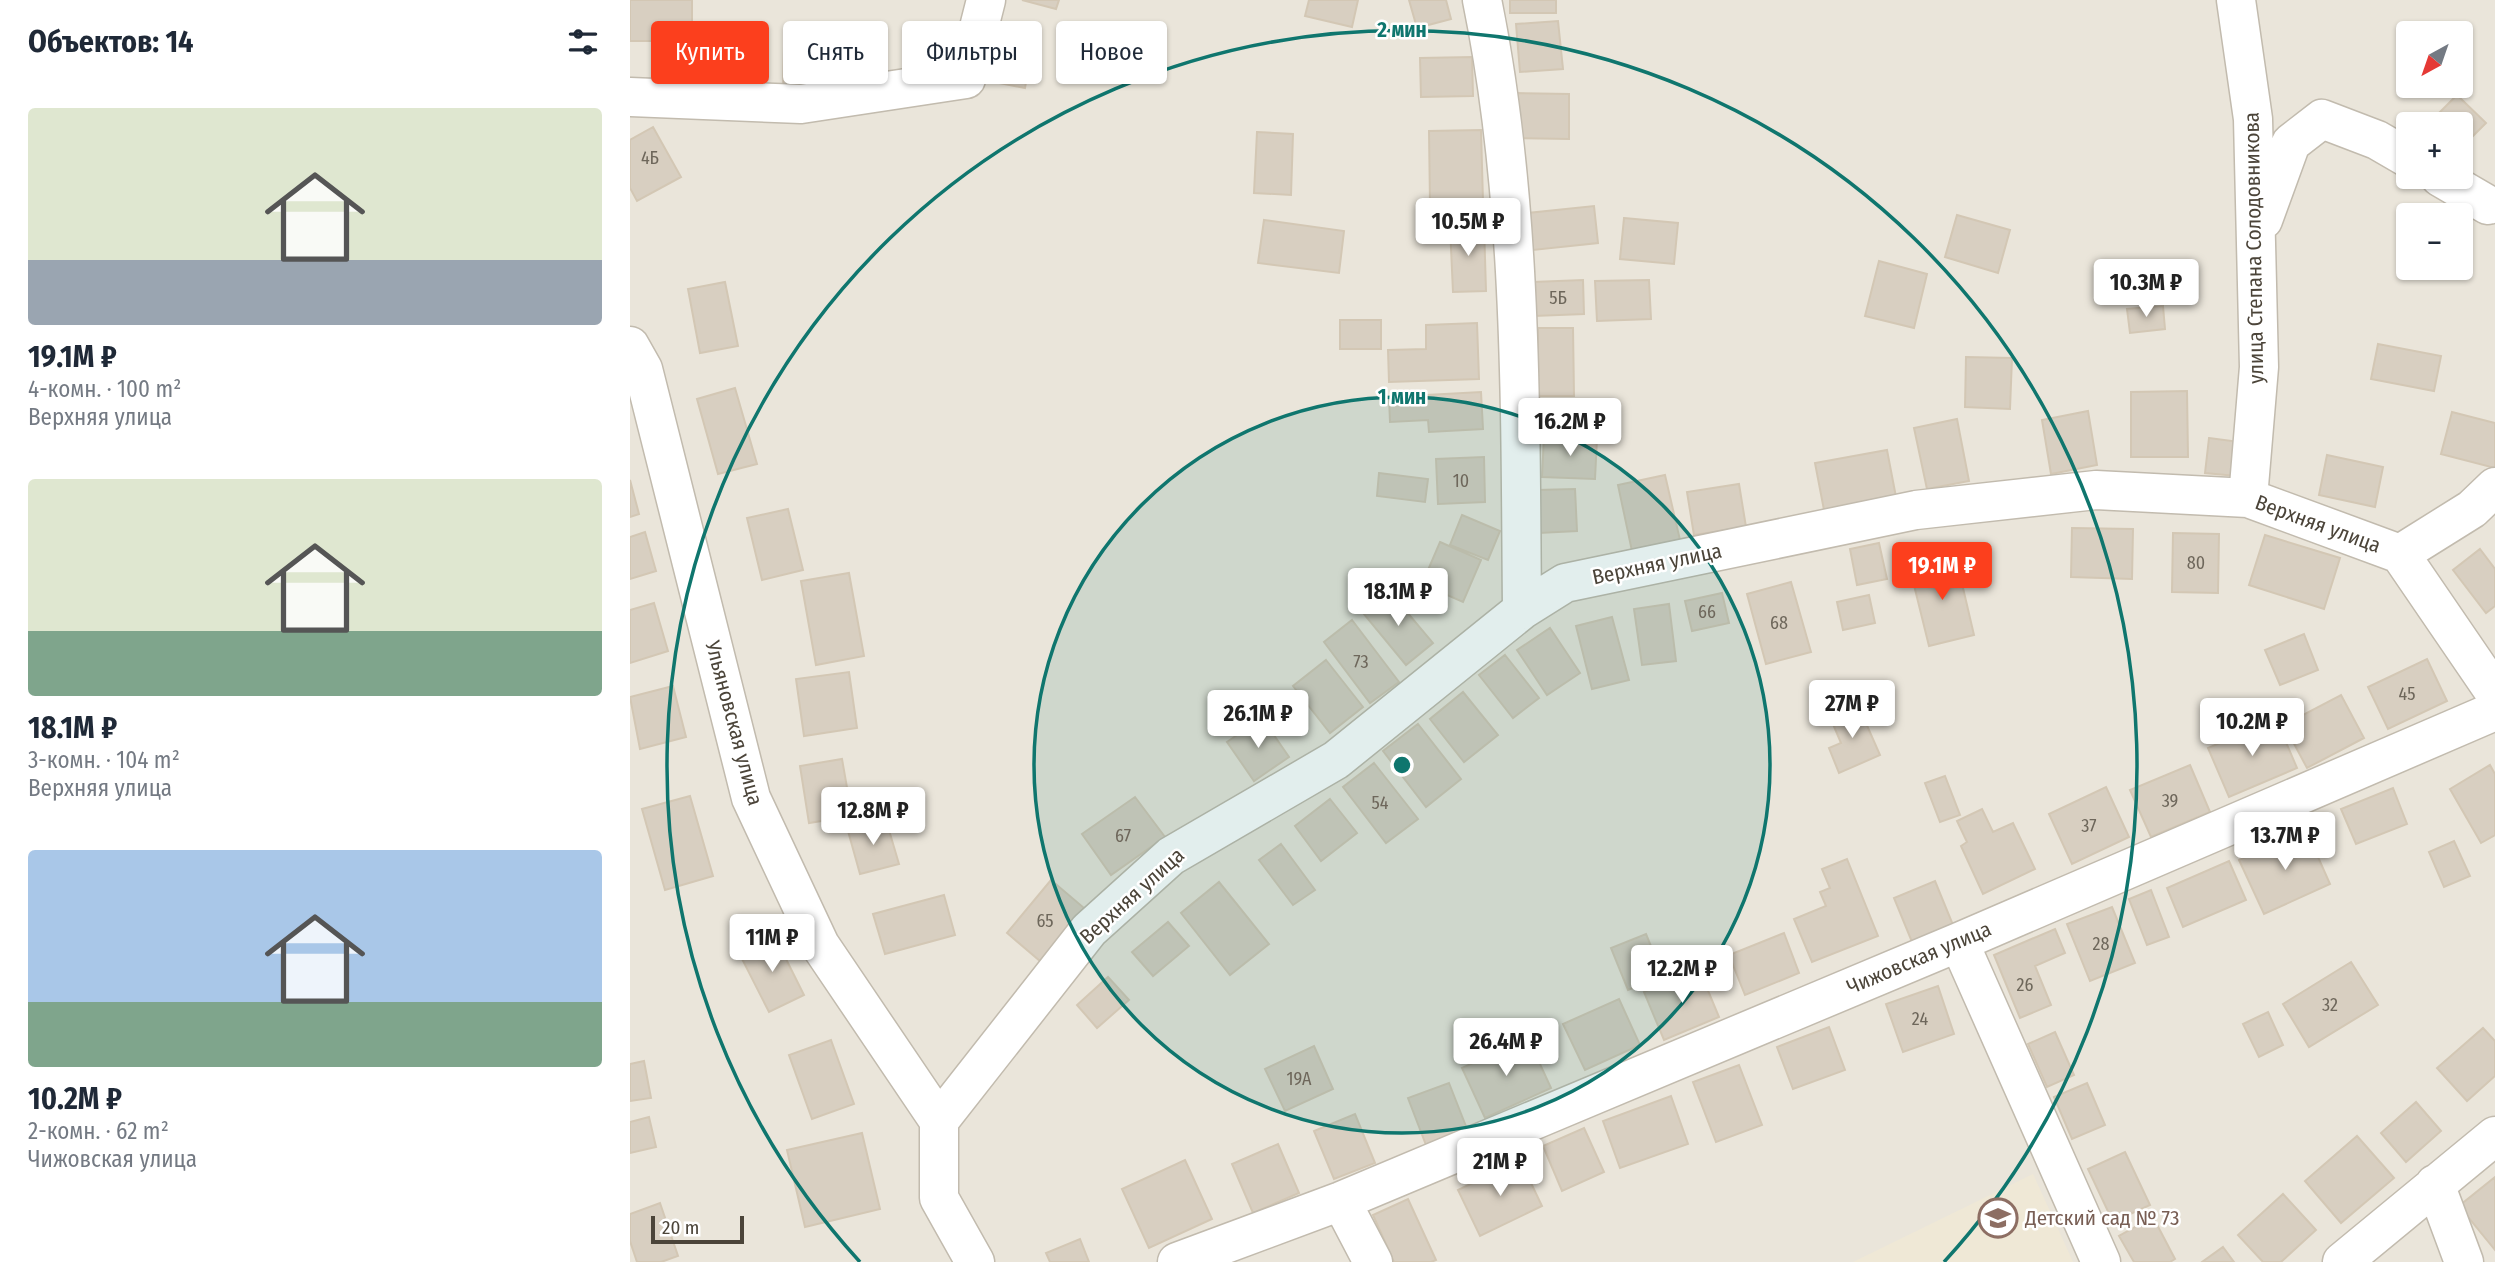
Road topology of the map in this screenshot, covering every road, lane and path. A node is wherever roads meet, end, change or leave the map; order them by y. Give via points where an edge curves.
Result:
1 (986, 0) edge
2 (1482, 0) edge
3 (2236, 0) edge
4 (630, 97) edge
5 (2396, 151) edge
6 (2461, 189) edge
7 (2488, 205) dead end
8 (2256, 239) junction
9 (630, 346) edge
10 (2495, 487) edge
11 (2248, 498) junction
12 (2400, 554) junction
13 (1522, 610) junction
14 (2495, 693) edge
15 (2495, 711) edge
16 (1959, 942) junction
17 (939, 1121) junction
18 (2495, 1136) edge
19 (2435, 1184) junction
20 (1341, 1200) junction
21 (975, 1262) edge
22 (1177, 1262) edge
23 (1373, 1262) edge
24 (2101, 1262) edge
25 (2343, 1262) edge
26 (2464, 1262) edge

1 - 4 street via 966,79 801,104
2 - 13 street via 1498,80 1511,203
3 - 8 street, улица Степана Солодовникова via 2253,119
5 - 8 street via 2322,119 2291,143
6 - 7 street
8 - 11 street, улица Степана Солодовникова via 2259,367
9 - 17 street, Ульяновская улица via 643,369 751,798 820,945
10 - 12 street via 2472,509
11 - 12 street, Верхняя улица
11 - 13 street, Верхняя улица via 2096,490 1916,510 1565,583
12 - 14 street, Верхняя улица
13 - 17 street, Верхняя улица via 1336,760 1171,856 1089,930
15 - 16 street, Чижовская улица
16 - 20 street, Чижовская улица
16 - 24 street
17 - 21 street via 939,1198
18 - 19 street
19 - 25 street
19 - 26 street
20 - 22 street, Чижовская улица
20 - 23 street

